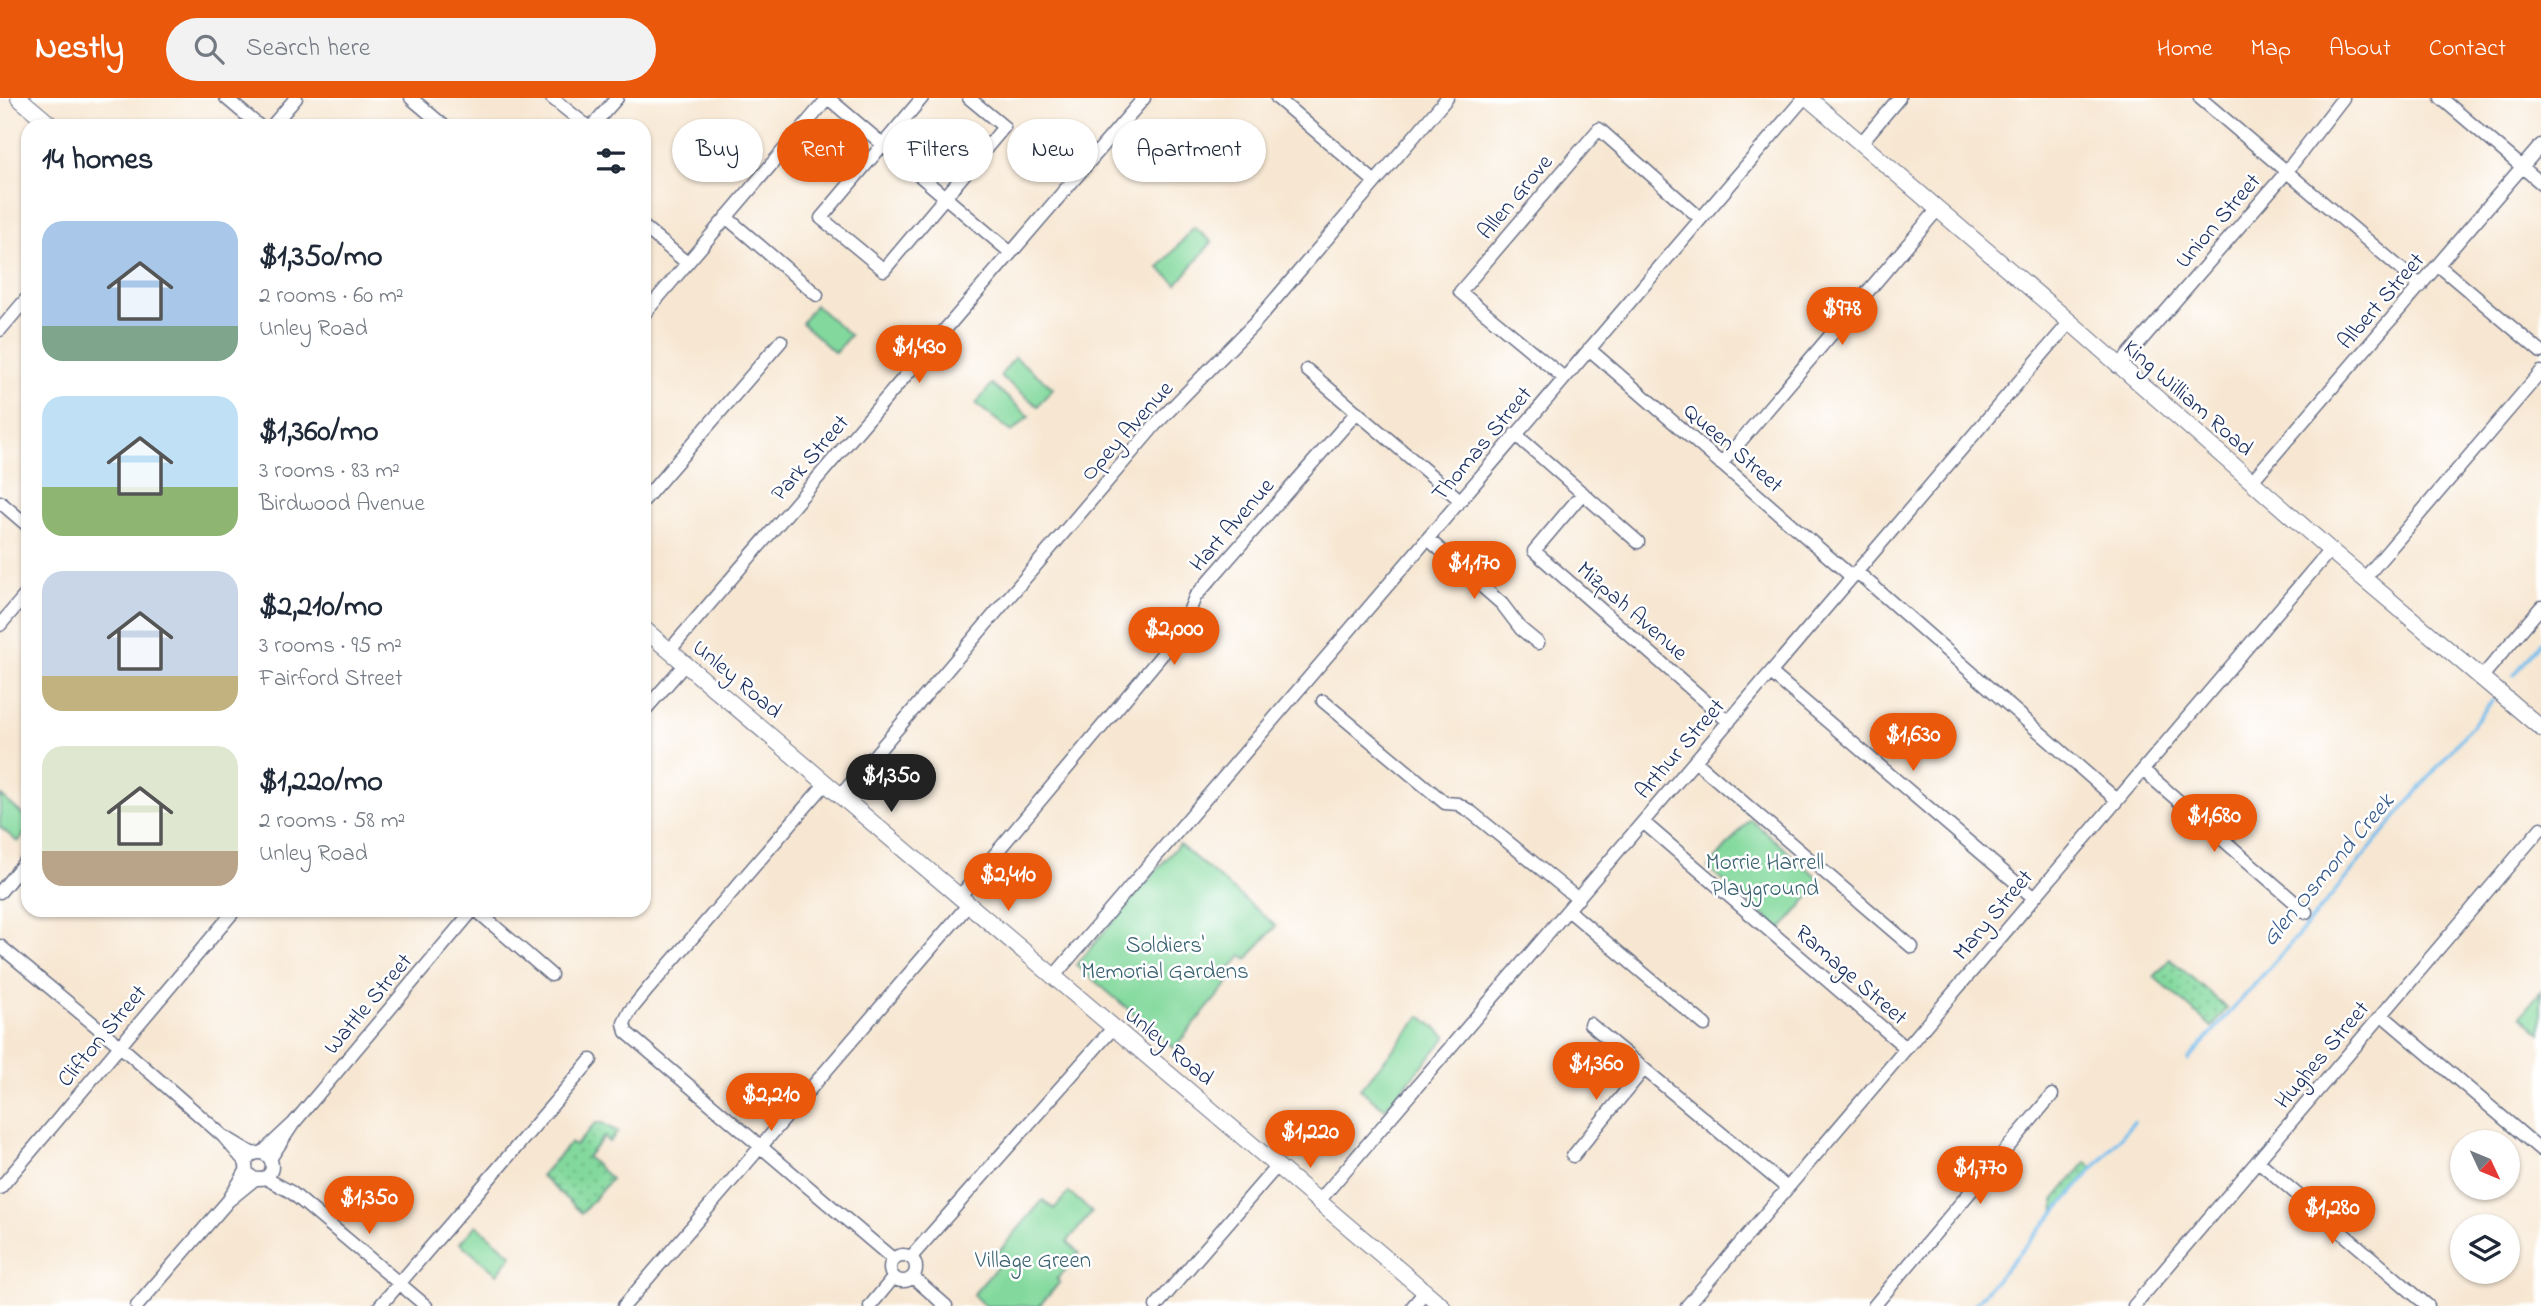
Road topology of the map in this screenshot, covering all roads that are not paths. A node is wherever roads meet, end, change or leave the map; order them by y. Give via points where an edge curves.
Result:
1 (19, 98) edge
2 (226, 98) edge
3 (296, 98) edge
4 (411, 98) edge
5 (552, 98) edge
6 (617, 98) edge
7 (828, 98) edge
8 (922, 98) edge
9 (969, 98) edge
10 (1144, 98) edge
11 (1277, 98) edge
12 (1447, 98) edge
13 (1806, 98) edge
14 (1899, 98) edge
15 (2200, 98) edge
16 (2343, 98) edge
17 (2441, 98) edge
18 (44, 119) edge
19 (251, 119) edge
20 (278, 119) edge
21 (436, 119) edge
22 (578, 119) edge
23 (599, 119) edge
24 (905, 119) edge
25 (1861, 143) junction
26 (883, 145) joint
27 (2541, 145) edge
28 (2522, 167) junction
29 (2286, 172) junction
30 (927, 182) edge
31 (1375, 182) junction
32 (2541, 183) edge
33 (945, 197) junction
34 (1938, 209) junction
35 (726, 218) junction
36 (1700, 218) junction
37 (651, 233) edge
38 (1011, 253) junction
39 (687, 263) junction
40 (2438, 265) junction
41 (2420, 286) junction
42 (817, 295) dead end
43 (21, 305) edge
44 (651, 306) edge
45 (2070, 322) junction
46 (0, 330) edge
47 (781, 341) dead end
48 (1589, 349) junction
49 (2541, 352) edge
50 (2118, 367) junction
51 (1307, 370) dead end
52 (2541, 372) edge
53 (1563, 377) junction
54 (1357, 412) junction
55 (1515, 435) junction
56 (1721, 464) junction
57 (2251, 482) junction
58 (651, 492) edge
59 (1583, 494) junction
60 (1460, 500) junction
61 (0, 502) edge
62 (21, 520) edge
63 (1428, 539) junction
64 (1638, 542) dead end
65 (2330, 550) junction
66 (1854, 575) junction
67 (2364, 579) junction
68 (21, 600) edge
69 (2541, 607) edge
70 (0, 625) edge
71 (651, 635) edge
72 (1538, 643) dead end
73 (670, 651) junction
74 (685, 663) junction
75 (1770, 673) junction
76 (2481, 678) junction
77 (1323, 701) dead end
78 (651, 703) edge
79 (1729, 722) junction
80 (2541, 728) edge
81 (1695, 761) junction
82 (2143, 770) junction
83 (826, 783) junction
84 (841, 796) junction
85 (2117, 800) junction
86 (1643, 822) junction
87 (2541, 828) edge
88 (21, 866) edge
89 (0, 892) edge
90 (2034, 898) junction
91 (1578, 899) junction
92 (964, 900) junction
93 (1568, 911) junction
94 (2306, 912) dead end
95 (229, 917) edge
96 (468, 917) edge
97 (482, 917) edge
98 (0, 946) edge
99 (1912, 947) dead end
100 (551, 975) dead end
101 (1054, 976) junction
102 (2382, 1015) junction
103 (1590, 1024) dead end
104 (1705, 1025) dead end
105 (1114, 1027) junction
106 (120, 1046) junction
107 (1906, 1048) junction
108 (591, 1060) dead end
109 (1644, 1069) junction
110 (2052, 1095) dead end
111 (761, 1146) junction
112 (2541, 1150) edge
113 (1573, 1156) dead end
114 (2258, 1161) junction
115 (259, 1166) junction
116 (1278, 1166) junction
117 (0, 1188) edge
118 (1787, 1188) junction
119 (1319, 1201) junction
120 (911, 1257) junction
121 (893, 1259) junction
122 (894, 1277) junction
123 (913, 1277) junction
124 (400, 1283) junction
125 (1425, 1292) junction
126 (137, 1306) edge
127 (380, 1306) edge
128 (426, 1306) edge
129 (624, 1306) edge
130 (870, 1306) edge
131 (946, 1306) edge
132 (1156, 1306) edge
133 (1413, 1306) edge
134 (1442, 1306) edge
135 (1687, 1306) edge
136 (1874, 1306) edge
137 (2134, 1306) edge
138 (2428, 1306) edge

1 - 18 main road
2 - 19 street
3 - 20 street
4 - 21 street
5 - 22 street
6 - 23 street
7 - 26 street
7 - 35 street
8 - 24 street
9 - 33 street via 1004,127
10 - 38 street, Park Street
11 - 31 street
12 - 31 street, Opey Avenue
13 - 25 main road, King William Road
13 - 36 street, Thomas Street
14 - 25 street
15 - 29 street
16 - 29 street, Union Street
17 - 28 street
25 - 34 main road, King William Road
26 - 33 street via 821,218 884,270
27 - 28 street, Albert Street
28 - 32 street
28 - 40 street, Albert Street
29 - 41 street
29 - 50 street, Union Street
30 - 33 street
31 - 84 street, Opey Avenue via 1254,324 1155,425
33 - 38 street
34 - 45 main road, King William Road
34 - 56 street
35 - 39 street
35 - 42 street
36 - 48 street, Thomas Street
36 - 53 street, Allen Grove via 1599,129 1460,292
37 - 39 street
38 - 73 street, Park Street
39 - 44 street
40 - 41 street, Albert Street
40 - 49 street
41 - 57 street, Albert Street
43 - 46 street
45 - 50 main road, King William Road
45 - 66 street, Arthur Street
47 - 58 street
48 - 53 street, Thomas Street
48 - 56 street, Queen Street
50 - 57 main road, King William Road
51 - 54 street
52 - 67 street
53 - 55 street, Thomas Street
54 - 60 street
54 - 92 street, Hart Avenue via 1195,597 1181,632
55 - 59 street
55 - 60 street, Thomas Street
56 - 66 street, Queen Street
57 - 65 main road, King William Road
59 - 64 street
59 - 79 street, Mizpah Avenue via 1534,551
60 - 63 street, Thomas Street
61 - 62 street
63 - 72 street via 1502,604
63 - 101 street, Thomas Street
65 - 67 main road, King William Road
65 - 82 street, Mary Street
66 - 75 street, Arthur Street
66 - 85 street, Queen Street
67 - 76 main road, King William Road
68 - 70 street
69 - 76 street
71 - 73 main road, Unley Road
73 - 74 main road, Unley Road
74 - 78 street
74 - 83 main road, Unley Road
75 - 79 street, Arthur Street
75 - 90 street
76 - 80 main road, King William Road
77 - 91 street via 1445,803 1471,812
79 - 81 street, Arthur Street
81 - 86 street, Arthur Street
81 - 99 street
82 - 85 street, Mary Street
82 - 94 street
83 - 84 main road, Unley Road
83 - 111 street via 624,1023 626,1032
84 - 92 main road, Unley Road
85 - 90 street, Mary Street
86 - 91 street, Arthur Street
86 - 107 street, Ramage Street
87 - 102 street, Hughes Street
88 - 89 street
90 - 107 street, Mary Street
91 - 93 street, Arthur Street
92 - 101 main road, Unley Road
92 - 111 street, Hart Avenue
93 - 104 street
93 - 119 street, Arthur Street
95 - 106 street, Clifton Street
96 - 115 street, Wattle Street
97 - 100 street
98 - 106 street
101 - 105 main road, Unley Road
102 - 112 street
102 - 114 street, Hughes Street
103 - 109 street
105 - 116 main road, Unley Road
105 - 120 street
106 - 115 street
106 - 117 street, Clifton Street
107 - 118 street, Mary Street
108 - 124 street
109 - 113 street
109 - 118 street
110 - 136 street
111 - 121 street
111 - 129 street, Hart Avenue
114 - 137 street, Hughes Street
114 - 138 street
115 - 124 street
115 - 126 street, Wattle Street
116 - 119 main road, Unley Road
116 - 132 street
118 - 135 street, Mary Street
119 - 125 main road, Unley Road
120 - 121 street via 903,1254
120 - 123 street via 916,1268
121 - 122 street
122 - 123 street via 904,1281
122 - 130 street
123 - 131 street
124 - 127 street
124 - 128 street
125 - 133 street
125 - 134 main road, Unley Road

